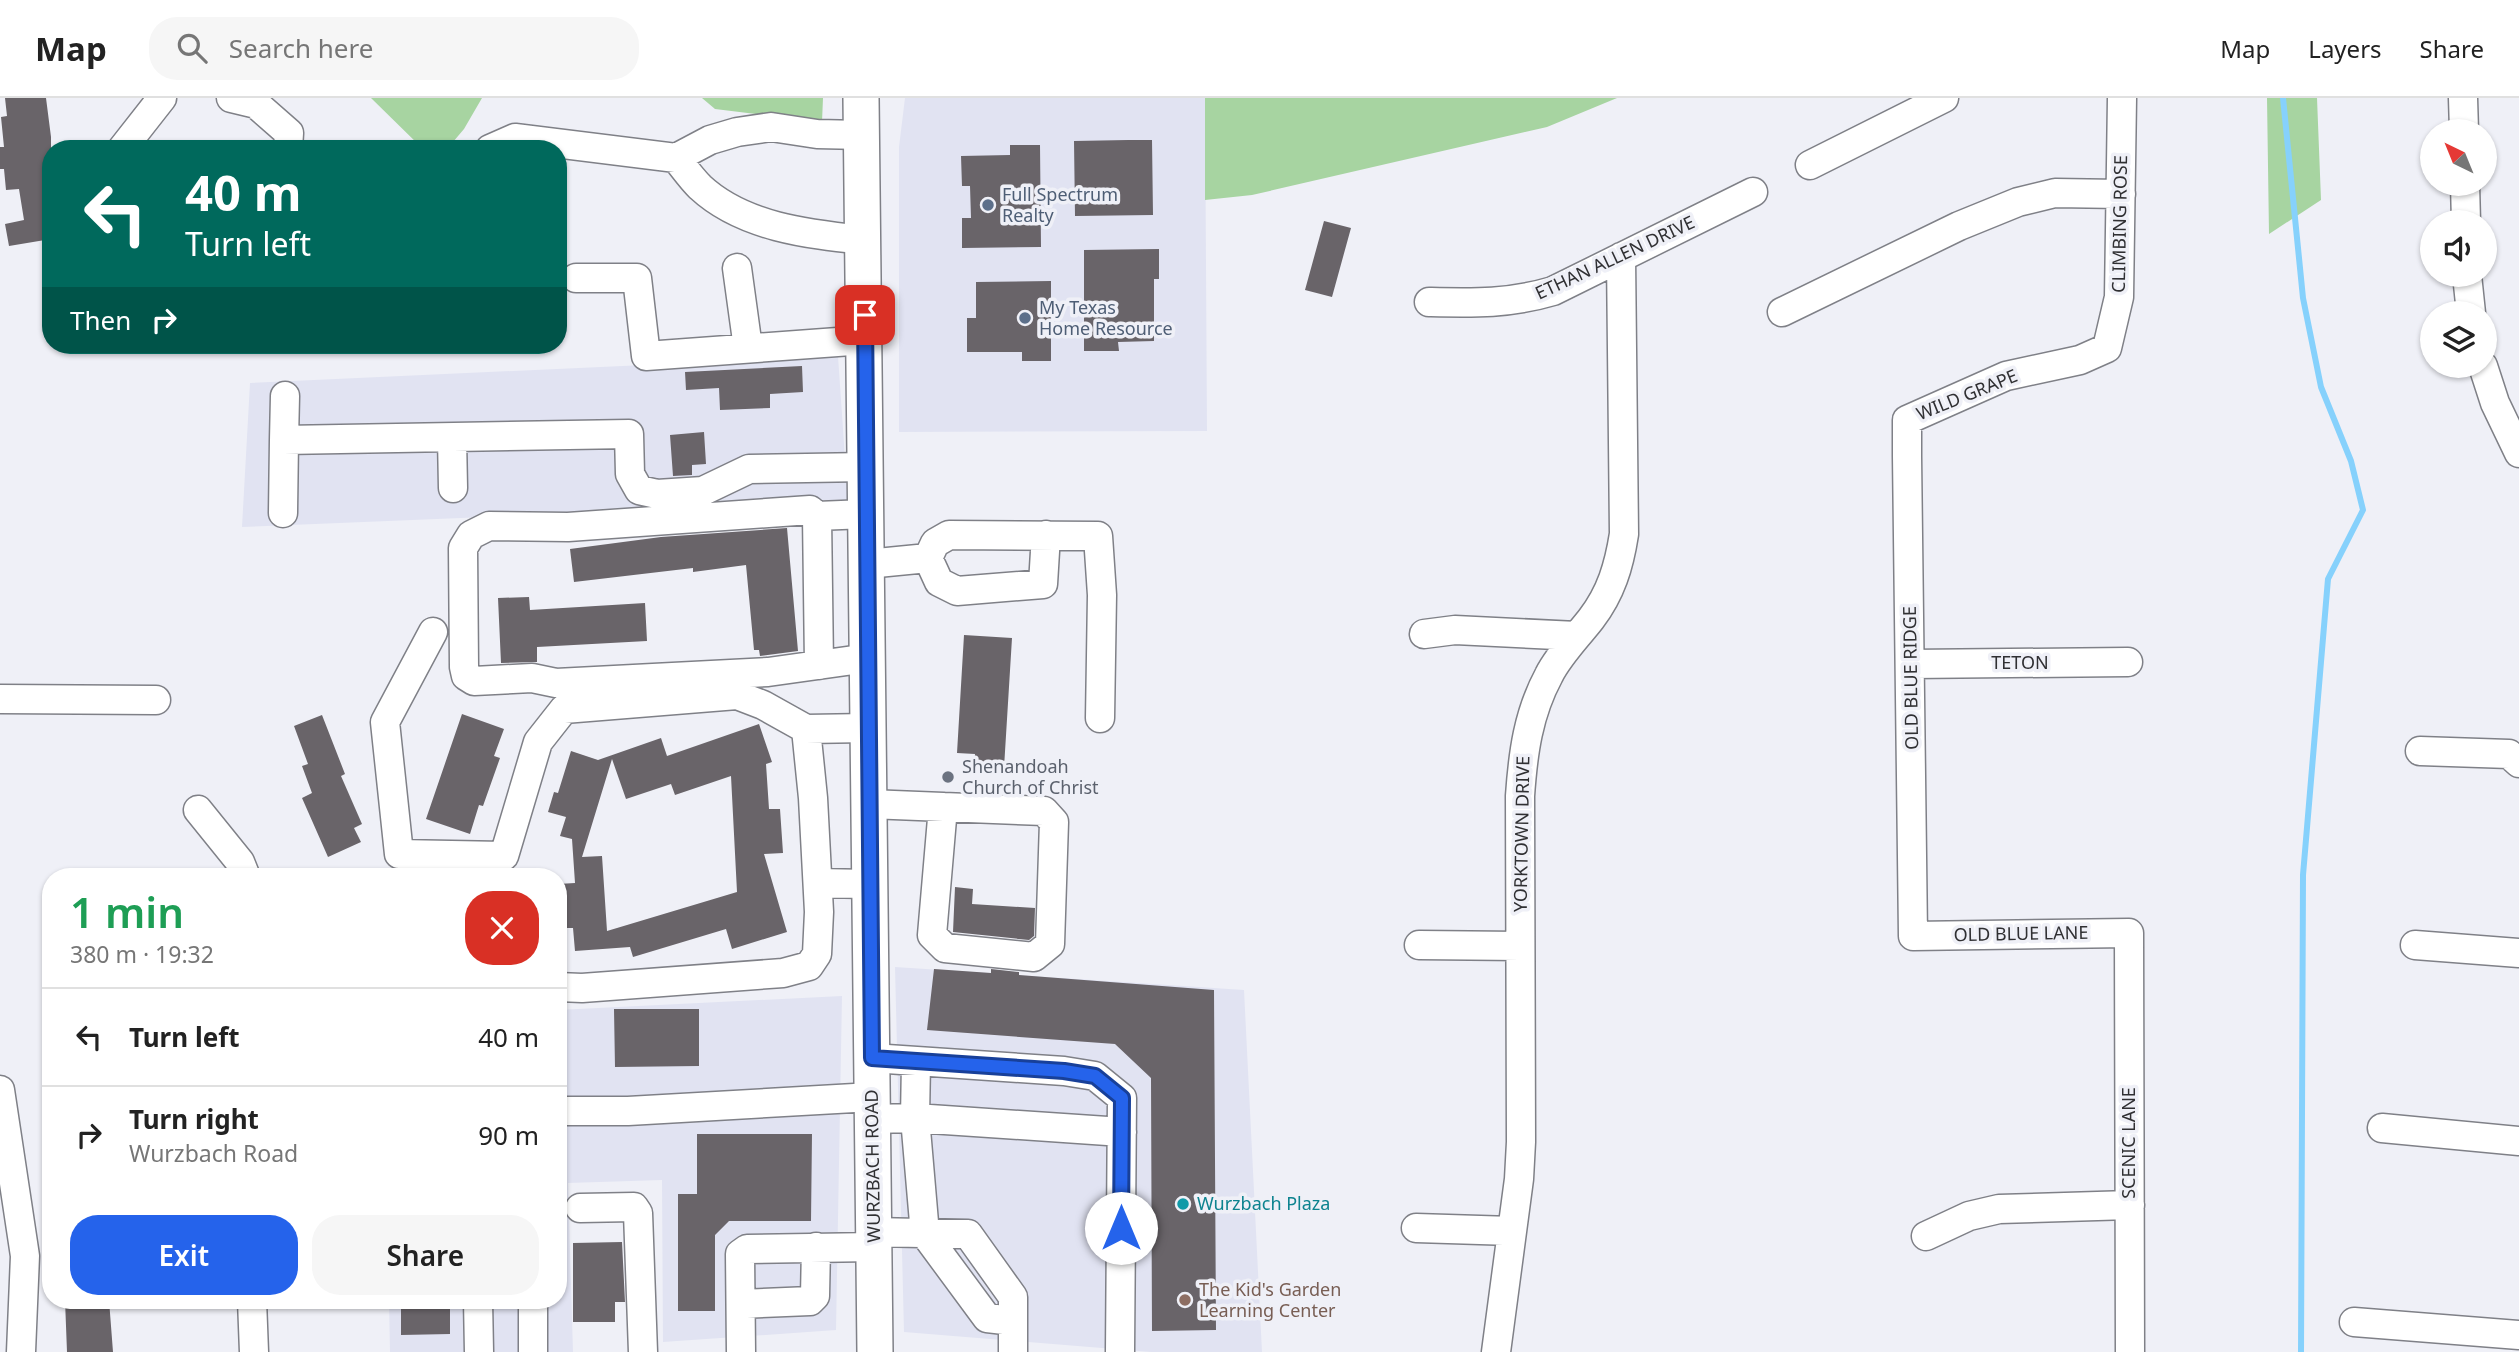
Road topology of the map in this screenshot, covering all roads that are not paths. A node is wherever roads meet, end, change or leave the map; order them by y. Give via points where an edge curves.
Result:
1 (162, 98) edge
2 (231, 98) edge
3 (1944, 98) edge
4 (2123, 98) edge
5 (2463, 98) edge
6 (862, 113) edge
7 (2464, 119) edge
8 (129, 140) edge
9 (290, 140) edge
10 (510, 140) edge
11 (531, 140) edge
12 (567, 144) edge
13 (676, 158) junction
14 (1810, 165) dead end
15 (1753, 192) dead end
16 (2121, 194) junction
17 (863, 240) junction
18 (1621, 257) junction
19 (737, 268) dead end
20 (576, 278) dead end
21 (1429, 302) dead end
22 (1782, 312) dead end
23 (865, 341) junction
24 (748, 348) junction
25 (2107, 348) joint
26 (2487, 378) edge
27 (285, 396) dead end
28 (1908, 420) joint
29 (452, 438) junction
30 (284, 440) junction
31 (2519, 453) edge
32 (866, 467) junction
33 (453, 488) dead end
34 (283, 513) dead end
35 (866, 514) junction
36 (817, 516) junction
37 (1046, 536) junction
38 (928, 558) junction
39 (867, 564) junction
40 (433, 632) dead end
41 (1424, 635) dead end
42 (1577, 636) junction
43 (868, 658) junction
44 (2128, 662) dead end
45 (1911, 664) junction
46 (819, 665) junction
47 (0, 699) edge
48 (156, 700) dead end
49 (1100, 718) dead end
50 (868, 728) junction
51 (806, 729) junction
52 (2420, 751) dead end
53 (2519, 764) edge
54 (869, 804) junction
55 (943, 807) junction
56 (198, 810) dead end
57 (509, 866) edge
58 (242, 868) edge
59 (818, 883) junction
60 (870, 884) junction
61 (2129, 933) joint
62 (1913, 936) joint
63 (1419, 945) dead end
64 (2415, 945) dead end
65 (1520, 946) junction
66 (2519, 953) edge
67 (567, 987) edge
68 (872, 1058) junction
69 (916, 1062) junction
70 (0, 1090) edge
71 (872, 1108) junction
72 (567, 1111) edge
73 (915, 1118) junction
74 (2382, 1128) dead end
75 (1122, 1132) junction
76 (2519, 1141) edge
77 (2130, 1205) junction
78 (580, 1208) dead end
79 (1416, 1228) dead end
80 (1512, 1231) junction
81 (925, 1234) junction
82 (1926, 1236) dead end
83 (874, 1239) junction
84 (816, 1247) junction
85 (741, 1304) junction
86 (252, 1309) edge
87 (478, 1309) edge
88 (533, 1309) edge
89 (2354, 1322) dead end
90 (2519, 1335) edge
91 (22, 1352) edge
92 (254, 1352) edge
93 (479, 1352) edge
94 (533, 1352) edge
95 (643, 1352) edge
96 (741, 1352) edge
97 (875, 1352) edge
98 (1013, 1352) edge
99 (1120, 1352) edge
100 (1496, 1352) edge
101 (2130, 1352) edge

1 - 8 street
2 - 9 street via 256,104 289,133
3 - 14 street
4 - 16 street, CLIMBING ROSE
5 - 7 street
6 - 13 street via 817,134 771,127 737,132
6 - 17 main road, WURZBACH ROAD
10 - 11 street
12 - 13 street
13 - 17 street via 701,188 761,222
15 - 18 street, ETHAN ALLEN DRIVE
16 - 22 street via 2055,193 2018,202
16 - 25 street, CLIMBING ROSE via 2119,298
17 - 23 main road, WURZBACH ROAD
18 - 21 street, ETHAN ALLEN DRIVE via 1553,291 1522,300
18 - 42 street, YORKTOWN DRIVE via 1624,534 1620,564 1609,592
19 - 24 street
20 - 24 street via 637,278 646,356
23 - 24 street
23 - 32 main road, WURZBACH ROAD
25 - 28 street, WILD GRAPE via 2080,360 2006,376
26 - 31 street
27 - 30 street
28 - 45 street, OLD BLUE RIDGE
29 - 30 street
29 - 32 street via 629,434 630,474 639,490 657,494 703,491 749,469
29 - 33 street
30 - 34 street
32 - 35 main road, WURZBACH ROAD
35 - 36 street
35 - 39 main road, WURZBACH ROAD
36 - 46 street
36 - 46 street via 810,510 477,530 463,548 464,667 466,676 474,681 532,678 556,683 768,672
37 - 38 street via 949,535 935,543
37 - 38 street via 1043,584 957,591 939,582
37 - 49 street via 1098,536
38 - 39 street
39 - 43 main road, WURZBACH ROAD
40 - 57 street via 386,722 399,853
41 - 42 street via 1455,630
42 - 65 street, YORKTOWN DRIVE via 1549,674 1528,725 1520,796
43 - 46 street
43 - 50 main road, WURZBACH ROAD
44 - 45 street, TETON
45 - 62 street, OLD BLUE RIDGE
47 - 48 street
50 - 51 street
50 - 54 main road, WURZBACH ROAD
51 - 57 street via 737,695 564,709 538,741
51 - 59 street
52 - 53 street via 2509,754
54 - 55 street
54 - 60 main road, WURZBACH ROAD
55 - 55 street via 1044,811 1054,822 1050,944 1034,957 945,948 932,935
56 - 58 street
59 - 60 street
59 - 67 street via 817,954 809,966 783,973
60 - 68 main road, WURZBACH ROAD
61 - 62 street, OLD BLUE LANE
61 - 77 street, SCENIC LANE
63 - 65 street
64 - 66 street
65 - 80 street, YORKTOWN DRIVE via 1521,1142
68 - 69 street
68 - 71 main road, WURZBACH ROAD
69 - 73 street
69 - 75 street via 1095,1076 1122,1098
70 - 91 street via 25,1256
71 - 72 street
71 - 73 street
71 - 83 main road, WURZBACH ROAD
73 - 75 street
73 - 81 street
74 - 76 street
75 - 99 street
77 - 82 street via 1999,1209 1969,1216
77 - 101 street, SCENIC LANE
78 - 95 street via 634,1208 638,1213
79 - 80 street
80 - 100 street, YORKTOWN DRIVE
81 - 83 street
81 - 98 street via 968,1234 1013,1297
83 - 84 street
83 - 97 main road, WURZBACH ROAD
84 - 85 street via 815,1296 810,1301
84 - 85 street via 747,1249 740,1254
85 - 96 street
86 - 92 street
87 - 93 street
88 - 94 street
89 - 90 street

